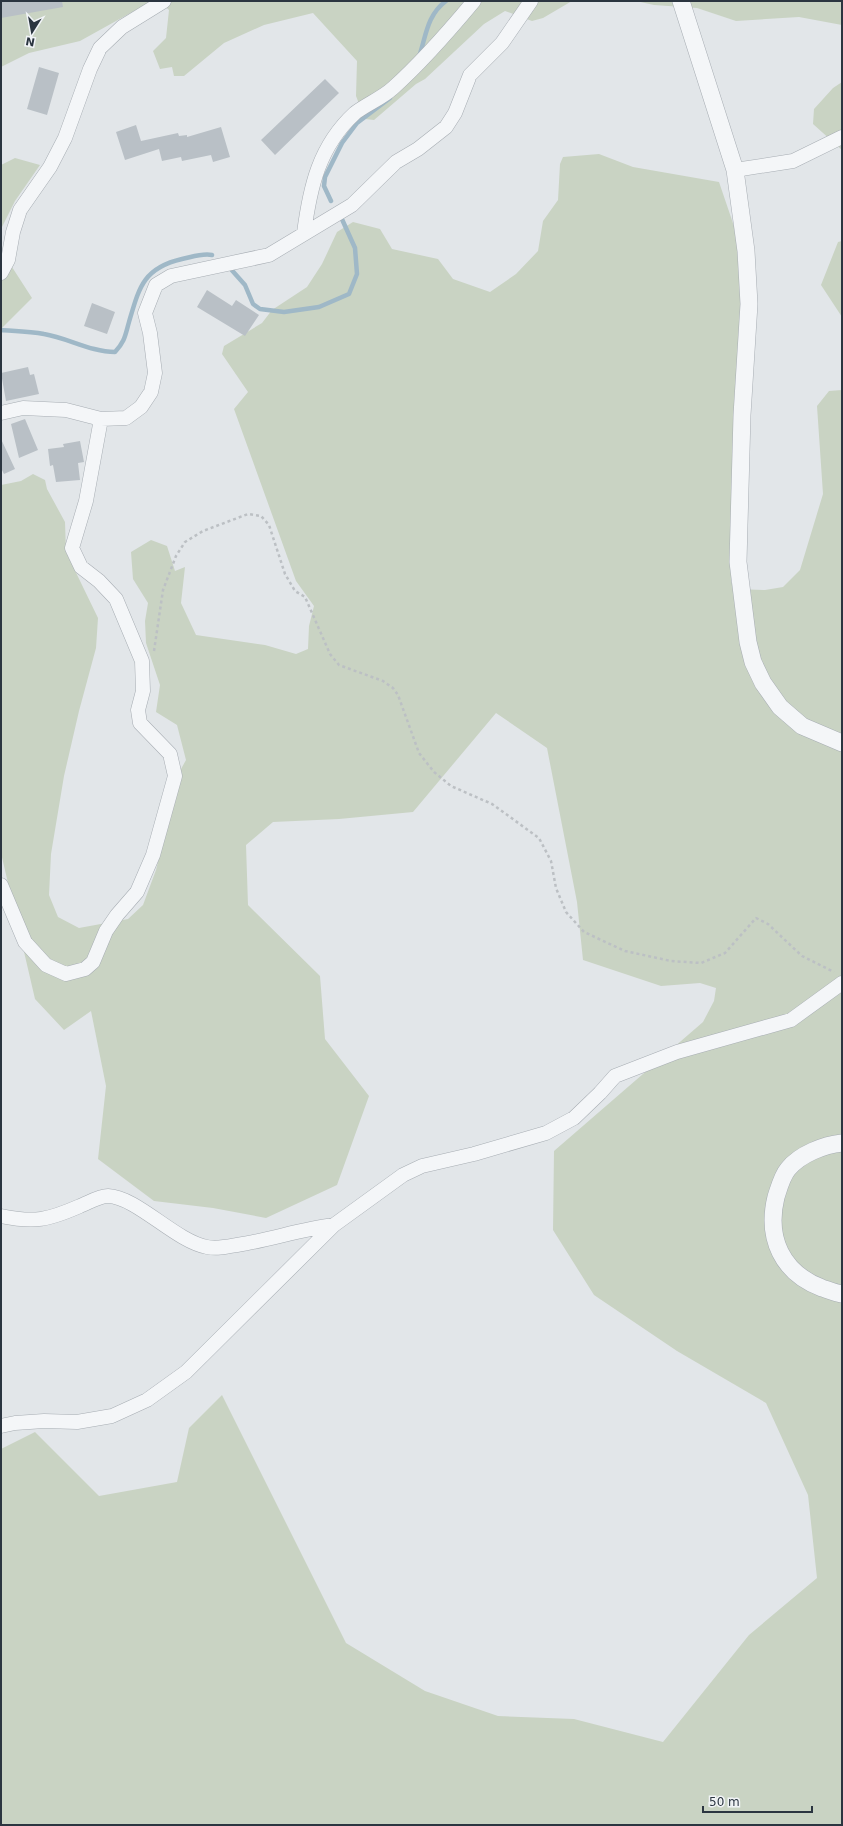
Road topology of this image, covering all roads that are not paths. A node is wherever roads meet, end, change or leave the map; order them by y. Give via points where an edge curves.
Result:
1 (164, 1) edge
2 (474, 1) edge
3 (531, 1) edge
4 (681, 1) edge
5 (842, 137) edge
6 (735, 170) junction
7 (304, 233) junction
8 (1, 273) edge
9 (1, 413) edge
10 (101, 419) junction
11 (842, 743) edge
12 (1, 885) edge
13 (839, 978) edge
14 (842, 1143) edge
15 (1, 1216) edge
16 (334, 1225) junction
17 (842, 1294) edge
18 (1, 1426) edge

1 - 8 street via 122,27 100,48 65,138 50,168 20,210 8,260
2 - 7 street via 393,89 357,112 333,139 314,176
3 - 7 street via 502,43 470,75 455,113 446,127 391,166 352,205
4 - 6 street
5 - 6 street via 793,161
6 - 11 street via 746,251 749,304 742,415 738,562 748,642 753,662 763,683 780,707 802,726
7 - 10 street via 270,255 171,276 156,285 145,313 155,373 151,392 141,407 126,418
9 - 10 street via 23,408 66,410
10 - 12 street via 86,501 72,548 82,567 116,599 142,661 143,691 138,710 140,723 170,754 176,776 153,855 137,892 106,931 93,962 85,968 66,974 46,965 25,942
13 - 16 street via 791,1020 677,1052 615,1076 574,1118 546,1133 422,1166 403,1175
14 - 17 street via 812,1151 788,1169 779,1187 774,1215 776,1246 787,1265 810,1284
15 - 16 street via 22,1220 45,1220 107,1196 119,1198 130,1204 193,1243 219,1248 276,1238 313,1227
16 - 18 street via 186,1372 147,1400 112,1416 76,1422 44,1421

